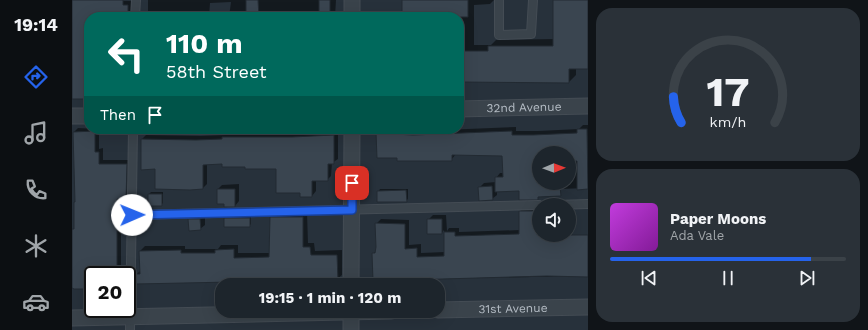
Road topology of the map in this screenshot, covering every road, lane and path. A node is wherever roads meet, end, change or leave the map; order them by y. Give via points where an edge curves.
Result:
1 (136, 0) edge
2 (352, 0) edge
3 (499, 0) edge
4 (533, 0) edge
5 (135, 12) edge
6 (352, 12) edge
7 (588, 106) edge
8 (464, 109) edge
9 (72, 116) edge
10 (84, 116) edge
11 (133, 134) edge
12 (352, 134) edge
13 (576, 204) edge
14 (588, 204) edge
15 (532, 205) edge
16 (352, 210) junction
17 (132, 215) junction
18 (351, 278) edge
19 (588, 307) edge
20 (445, 310) edge
21 (72, 318) edge
22 (232, 318) edge
23 (351, 318) edge
24 (130, 324) edge
25 (351, 330) edge

1 - 5 lane
2 - 6 street
3 - 4 lane via 499,35 531,34
7 - 8 street, 32nd Avenue
9 - 10 street
11 - 17 lane
12 - 16 street
13 - 14 lane
15 - 16 lane
16 - 17 lane
16 - 18 street
17 - 24 lane
19 - 20 street, 31st Avenue
21 - 24 street
22 - 24 street
23 - 25 street

